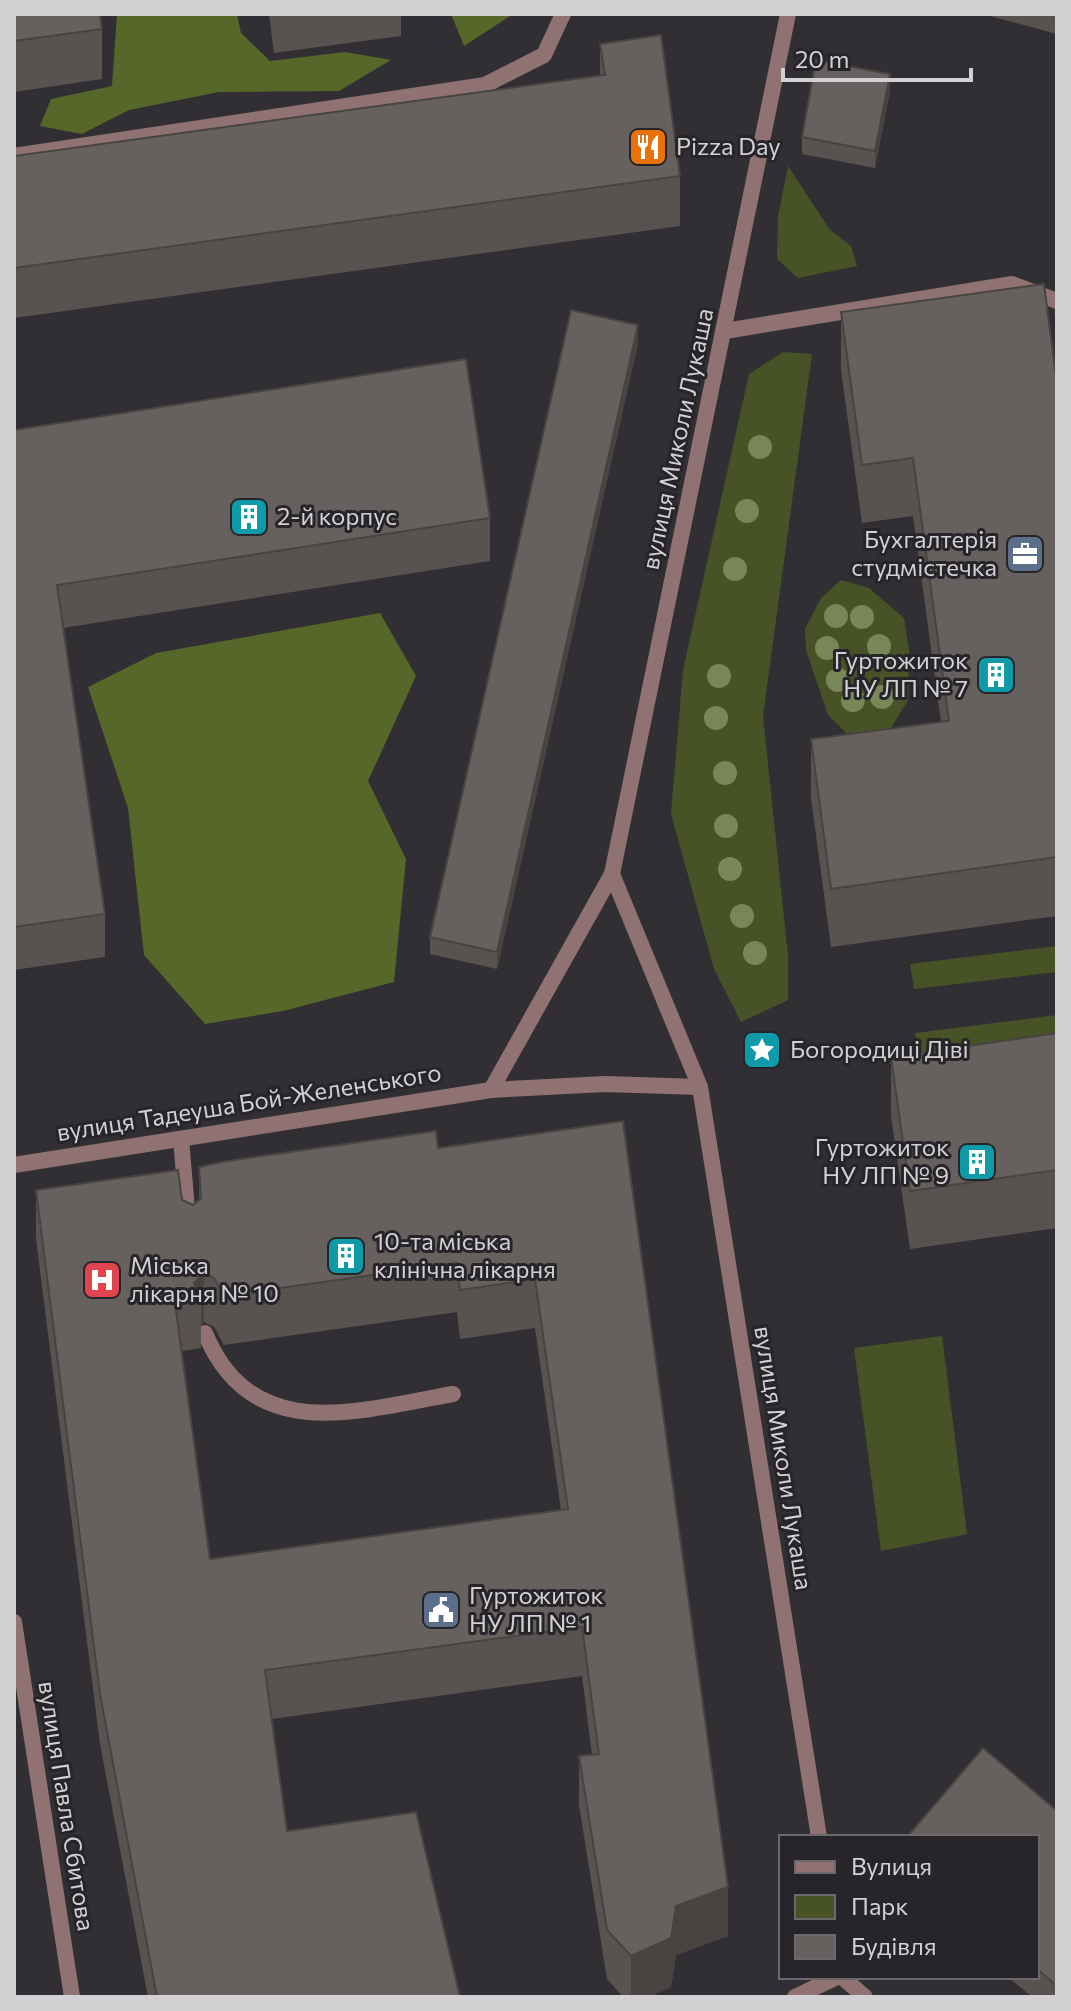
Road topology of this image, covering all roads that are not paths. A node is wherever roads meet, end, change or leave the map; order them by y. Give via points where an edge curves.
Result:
1 (563, 14) edge
2 (788, 14) edge
3 (14, 156) edge
4 (1057, 301) edge
5 (725, 331) junction
6 (612, 874) junction
7 (700, 1087) junction
8 (491, 1090) junction
9 (181, 1139) junction
10 (14, 1165) edge
11 (191, 1243) edge
12 (205, 1333) dead end
13 (453, 1394) dead end
14 (14, 1622) edge
15 (31, 1748) junction
16 (14, 1751) edge
17 (819, 1835) edge
18 (836, 1979) edge
19 (842, 1979) edge
20 (72, 1997) edge
21 (795, 1997) edge
22 (865, 1997) edge

1 - 3 street via 544,55 485,85
2 - 5 street, вулиця Миколи Лукаша
4 - 5 street via 1012,284
5 - 6 street, вулиця Миколи Лукаша
6 - 7 street, вулиця Миколи Лукаша
6 - 8 street, вулиця Миколи Лукаша
7 - 8 street via 605,1084
7 - 17 street, вулиця Миколи Лукаша
8 - 9 street, вулиця Тадеуша Бой-Желенського
9 - 10 street, вулиця Тадеуша Бой-Желенського
9 - 11 street
12 - 13 street via 223,1367 258,1398 282,1410 333,1415
14 - 15 street, вулиця Павла Сбитова
15 - 16 street
15 - 20 street, вулиця Павла Сбитова
18 - 21 street
19 - 22 street

